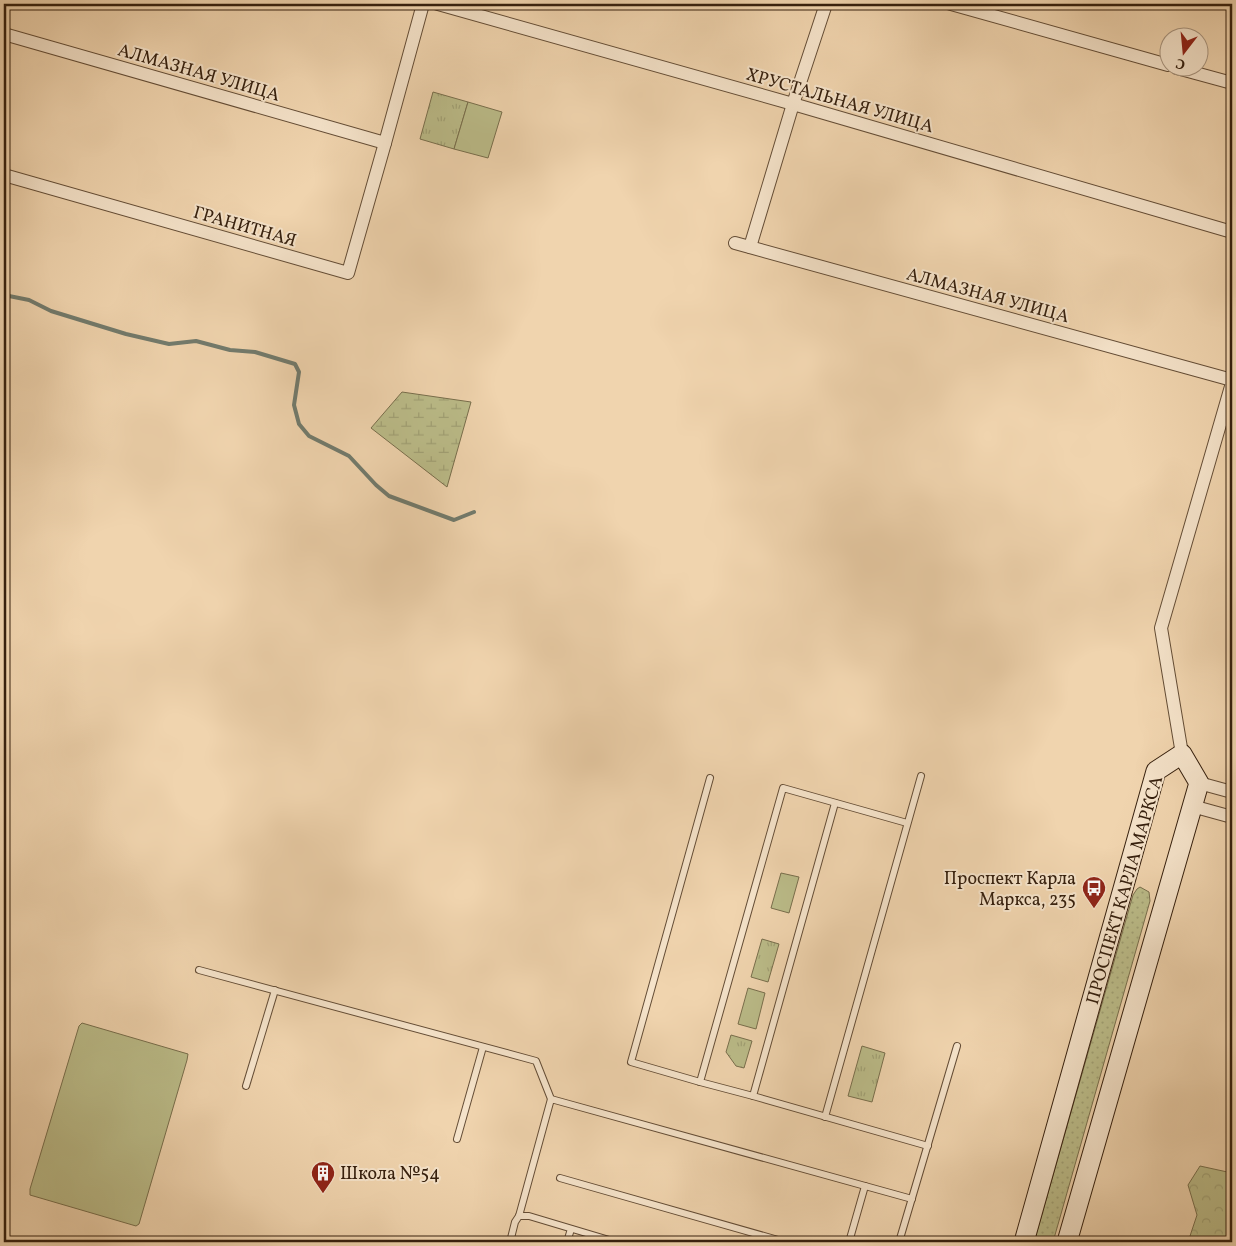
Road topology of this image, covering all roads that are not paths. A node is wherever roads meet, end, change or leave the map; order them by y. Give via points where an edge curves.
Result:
1 (423, 4) edge
2 (438, 4) edge
3 (826, 4) edge
4 (951, 4) edge
5 (4, 34) edge
6 (1158, 62) edge
7 (1208, 76) edge
8 (1232, 83) edge
9 (793, 104) junction
10 (385, 143) junction
11 (4, 176) edge
12 (1232, 232) edge
13 (735, 243) dead end
14 (750, 247) junction
15 (1232, 382) edge
16 (1182, 754) junction
17 (921, 776) dead end
18 (710, 778) dead end
19 (1199, 783) junction
20 (1232, 792) edge
21 (835, 803) junction
22 (1192, 806) junction
23 (1232, 816) edge
24 (907, 823) junction
25 (199, 970) dead end
26 (275, 990) junction
27 (957, 1046) dead end
28 (483, 1047) junction
29 (700, 1082) junction
30 (246, 1086) dead end
31 (752, 1096) junction
32 (551, 1099) junction
33 (825, 1117) junction
34 (457, 1139) dead end
35 (928, 1146) junction
36 (560, 1178) dead end
37 (865, 1186) junction
38 (912, 1199) junction
39 (519, 1216) junction
40 (571, 1229) junction
41 (510, 1242) edge
42 (567, 1242) edge
43 (616, 1242) edge
44 (785, 1242) edge
45 (850, 1242) edge
46 (899, 1242) edge
47 (1024, 1242) edge
48 (1067, 1242) edge

1 - 10 street
2 - 9 street, ХРУСТАЛЬНАЯ УЛИЦА
3 - 9 street
4 - 6 street
5 - 10 street, АЛМАЗНАЯ УЛИЦА
7 - 8 street
9 - 12 street, ХРУСТАЛЬНАЯ УЛИЦА
9 - 14 street
10 - 11 street, ГРАНИТНАЯ via 348,273
13 - 14 street, АЛМАЗНАЯ УЛИЦА
14 - 15 street, АЛМАЗНАЯ УЛИЦА
15 - 16 street via 1161,628
16 - 19 street, ПРОСПЕКТ КАРЛА МАРКСА
16 - 47 street, ПРОСПЕКТ КАРЛА МАРКСА via 1156,771
17 - 24 lane
18 - 29 lane via 630,1062
19 - 20 street
19 - 22 street
21 - 24 lane
21 - 29 lane via 783,788
21 - 31 lane
22 - 23 street
22 - 48 street
24 - 33 lane
25 - 26 lane
26 - 28 lane
26 - 30 lane
27 - 35 lane
28 - 32 lane via 536,1061
28 - 34 lane
29 - 31 lane
31 - 33 lane
32 - 37 lane
32 - 39 lane
33 - 35 lane
35 - 38 lane
36 - 44 lane
37 - 38 lane
37 - 45 lane
38 - 46 lane
39 - 40 lane
39 - 41 lane
40 - 42 lane
40 - 43 lane

